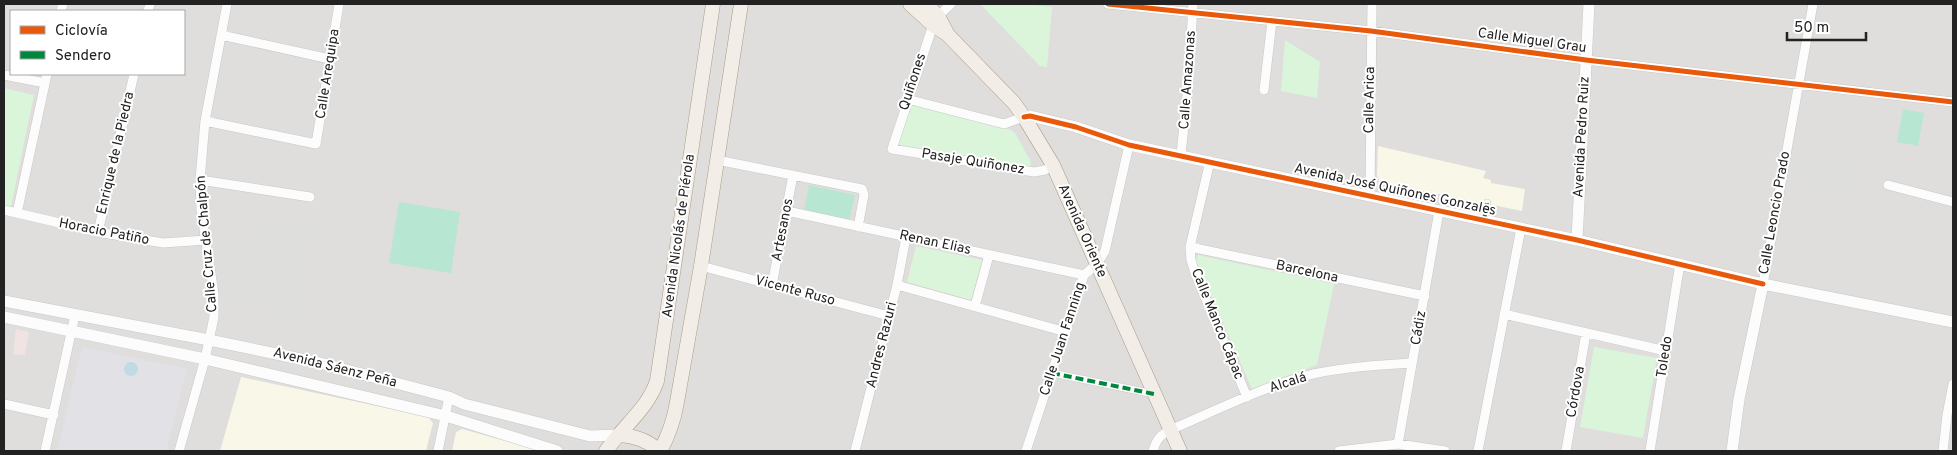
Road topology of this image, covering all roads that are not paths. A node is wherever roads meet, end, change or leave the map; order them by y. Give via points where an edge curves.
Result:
1 (227, 4) edge
2 (339, 4) edge
3 (713, 4) edge
4 (741, 4) edge
5 (910, 4) edge
6 (926, 4) edge
7 (951, 4) edge
8 (1108, 4) edge
9 (1372, 4) edge
10 (1589, 4) edge
11 (1813, 4) edge
12 (1192, 9) edge
13 (935, 20) junction
14 (1272, 21) junction
15 (1371, 31) junction
16 (221, 35) junction
17 (330, 59) junction
18 (1586, 60) junction
19 (4, 75) edge
20 (134, 75) edge
21 (46, 78) edge
22 (1798, 84) junction
23 (1264, 90) dead end
24 (907, 99) junction
25 (1953, 102) edge
26 (1024, 117) junction
27 (205, 121) junction
28 (1129, 145) junction
29 (892, 149) joint
30 (1181, 155) junction
31 (718, 160) junction
32 (1210, 162) junction
33 (1053, 165) junction
34 (793, 175) junction
35 (200, 180) junction
36 (1888, 185) dead end
37 (1370, 196) junction
38 (310, 198) dead end
39 (1953, 202) edge
40 (1487, 203) dead end
41 (4, 210) edge
42 (787, 211) junction
43 (1439, 211) junction
44 (17, 213) junction
45 (1484, 220) junction
46 (858, 227) junction
47 (1521, 228) junction
48 (98, 232) junction
49 (906, 237) junction
50 (206, 240) junction
51 (1577, 240) junction
52 (1190, 247) junction
53 (989, 255) junction
54 (1680, 263) junction
55 (1097, 264) junction
56 (701, 266) junction
57 (1084, 275) junction
58 (897, 284) junction
59 (1763, 284) junction
60 (772, 285) junction
61 (1425, 296) junction
62 (4, 301) edge
63 (975, 306) junction
64 (1504, 314) junction
65 (76, 315) junction
66 (889, 316) junction
67 (4, 317) edge
68 (1953, 322) edge
69 (72, 332) junction
70 (1066, 332) junction
71 (1586, 333) junction
72 (209, 340) junction
73 (1666, 351) junction
74 (205, 359) junction
75 (1412, 363) junction
76 (1052, 373) junction
77 (1953, 384) edge
78 (1154, 394) junction
79 (449, 397) junction
80 (1247, 397) junction
81 (4, 404) edge
82 (1950, 414) edge
83 (54, 415) junction
84 (446, 416) junction
85 (1170, 430) junction
86 (618, 435) junction
87 (1398, 444) junction
88 (46, 451) edge
89 (179, 451) edge
90 (438, 451) edge
91 (557, 451) edge
92 (606, 451) edge
93 (660, 451) edge
94 (855, 451) edge
95 (1026, 451) edge
96 (1153, 451) edge
97 (1180, 451) edge
98 (1339, 451) edge
99 (1445, 451) edge
100 (1478, 451) edge
101 (1566, 451) edge
102 (1650, 451) edge
103 (1732, 451) edge
104 (1943, 451) edge

1 - 16 street, Calle Cruz de Chalpón
2 - 17 street, Calle Arequipa
3 - 86 main road, Avenida Nicolás de Piérola via 657,381 648,401
4 - 31 main road, Avenida Nicolás de Piérola
5 - 13 main road, Avenida Oriente
6 - 13 main road, Avenida Oriente
7 - 13 street
8 - 12 street, Calle Miguel Grau
9 - 15 street, Calle Arica
10 - 18 street, Avenida Pedro Ruiz
11 - 22 street, Calle Leoncio Prado
12 - 14 street, Calle Miguel Grau
12 - 30 street, Calle Amazonas via 1190,75
13 - 24 street, Quiñones
13 - 26 main road, Avenida Oriente
14 - 15 street, Calle Miguel Grau
14 - 23 street
15 - 18 street, Calle Miguel Grau
15 - 37 street, Calle Arica
16 - 17 street
16 - 27 street, Calle Cruz de Chalpón
17 - 27 street, Calle Arequipa via 316,144
18 - 22 street, Calle Miguel Grau
18 - 51 street, Avenida Pedro Ruiz
19 - 21 street
20 - 48 street, Enrique de la Piedra
21 - 44 street
22 - 25 street, Calle Miguel Grau
22 - 59 street, Calle Leoncio Prado
24 - 26 street via 1004,124
24 - 29 street, Quiñones
26 - 28 street, Avenida José Quiñones Gonzales via 1076,127
26 - 33 main road, Avenida Oriente
27 - 35 street, Calle Cruz de Chalpón
28 - 30 street, Avenida José Quiñones Gonzales
28 - 55 street, Calle Juan Fanning via 1105,251
29 - 33 street, Pasaje Quiñonez via 1034,172
30 - 32 street, Avenida José Quiñones Gonzales
31 - 34 street
31 - 56 main road, Avenida Nicolás de Piérola
32 - 37 street, Avenida José Quiñones Gonzales
32 - 52 street, Calle Manco Cápac
33 - 55 main road, Avenida Oriente
34 - 42 street, Artesanos
34 - 46 street via 862,189 864,195
35 - 38 street
35 - 50 street, Calle Cruz de Chalpón
36 - 39 street
37 - 43 street, Avenida José Quiñones Gonzales
40 - 45 street
41 - 44 street, Horacio Patiño
42 - 46 street, Renan Elias
42 - 60 street, Artesanos
43 - 45 street, Avenida José Quiñones Gonzales
43 - 61 street, Cádiz
44 - 48 street, Horacio Patiño
45 - 47 street, Avenida José Quiñones Gonzales
46 - 49 street, Renan Elias
47 - 51 street, Avenida José Quiñones Gonzales
47 - 64 street
48 - 50 street, Horacio Patiño via 163,243
49 - 53 street, Renan Elias
49 - 58 street, Andres Razuri
50 - 72 street, Calle Cruz de Chalpón via 214,294
51 - 54 street, Avenida José Quiñones Gonzales
52 - 61 street, Barcelona
52 - 80 street, Calle Manco Cápac via 1195,273
53 - 57 street, Renan Elias
53 - 63 street
54 - 59 street, Avenida José Quiñones Gonzales
54 - 73 street, Toledo
55 - 57 street, Calle Juan Fanning
55 - 78 main road, Avenida Oriente
56 - 60 street, Vicente Ruso
56 - 93 main road, Avenida Nicolás de Piérola via 674,420
57 - 70 street, Calle Juan Fanning
58 - 63 street
58 - 66 street, Andres Razuri
59 - 68 street, Avenida José Quiñones Gonzales
59 - 103 street, Calle Leoncio Prado via 1739,399
60 - 66 street, Vicente Ruso
61 - 75 street, Cádiz
62 - 65 street, Avenida Sáenz Peña
63 - 70 street
64 - 71 street
64 - 100 street
65 - 69 street
65 - 72 street, Avenida Sáenz Peña
66 - 94 street, Andres Razuri
67 - 69 street, Avenida Sáenz Peña
69 - 74 street, Avenida Sáenz Peña
69 - 83 street
70 - 76 street, Calle Juan Fanning
71 - 73 street
71 - 101 street, Córdova
72 - 74 street, Calle Cruz de Chalpón
72 - 79 street, Avenida Sáenz Peña via 320,363
73 - 102 street, Toledo
74 - 84 street, Avenida Sáenz Peña
74 - 89 street, Calle Cruz de Chalpón
75 - 80 street, Alcalá via 1313,374
75 - 87 street, Cádiz
76 - 78 street
76 - 95 street, Calle Juan Fanning
77 - 82 street
78 - 85 main road, Avenida Oriente
79 - 84 street
79 - 86 street, Avenida Sáenz Peña via 464,404 566,431 590,436
80 - 85 street, Alcalá
81 - 83 street
82 - 104 street
83 - 88 street
84 - 90 street
84 - 91 street, Avenida Sáenz Peña
85 - 96 street via 1156,440
85 - 97 main road, Avenida Oriente
86 - 92 main road, Avenida Nicolás de Piérola
86 - 93 main road, Avenida Sáenz Peña via 636,437
87 - 98 street
87 - 99 street

